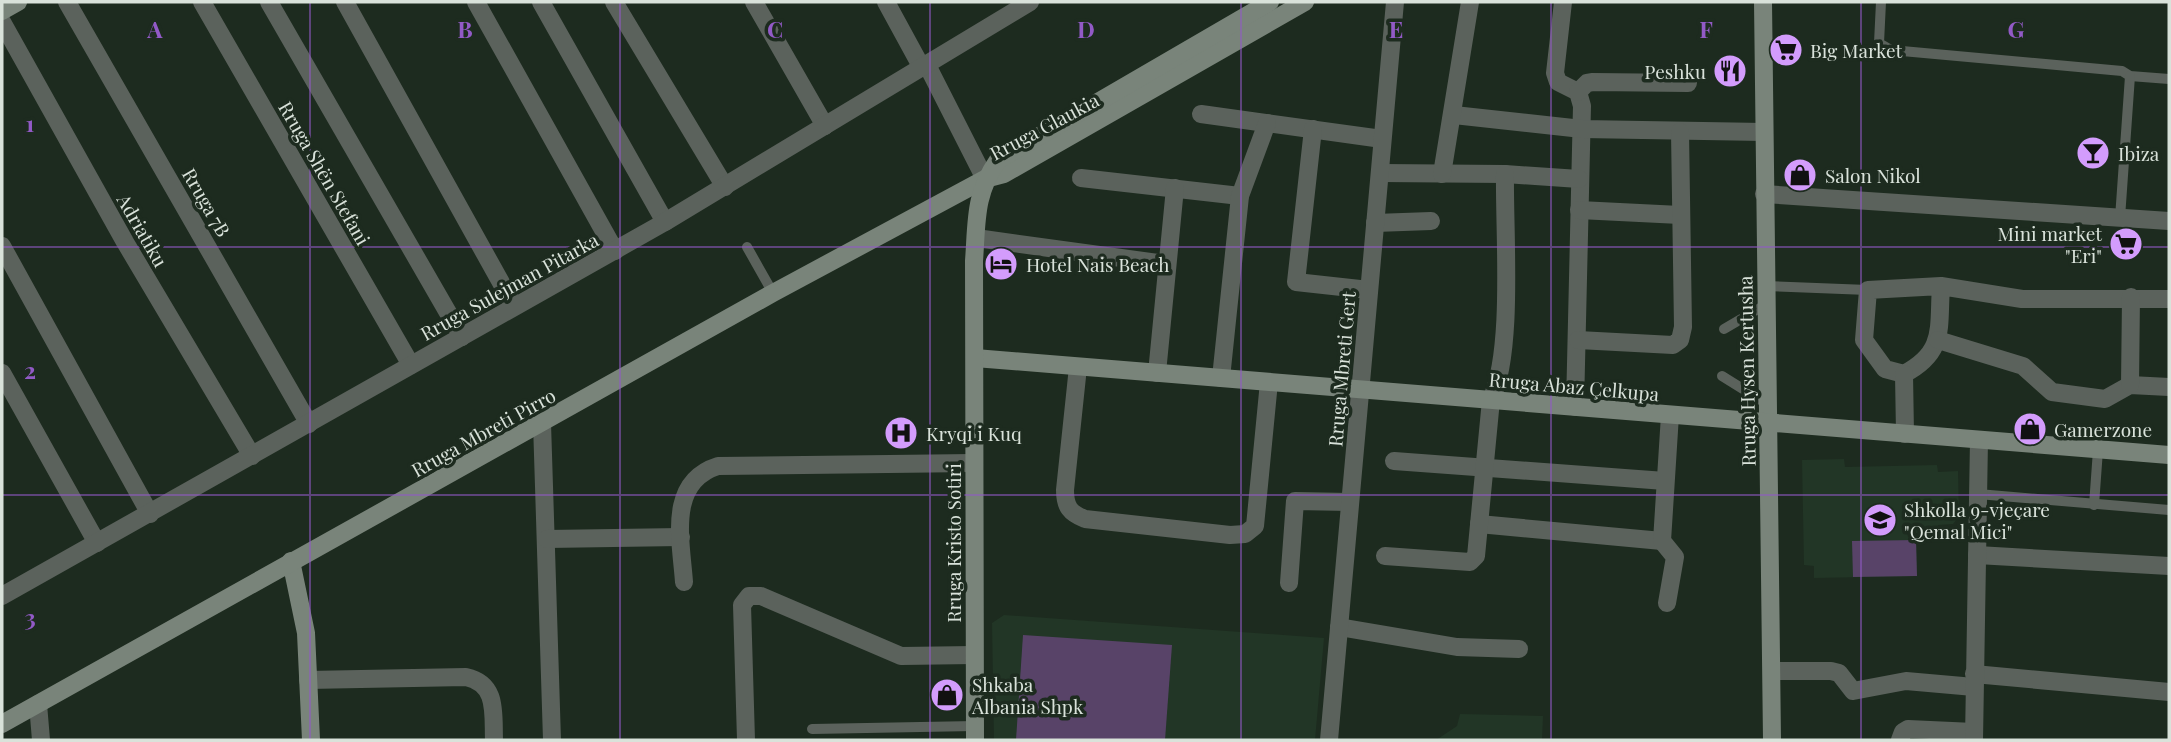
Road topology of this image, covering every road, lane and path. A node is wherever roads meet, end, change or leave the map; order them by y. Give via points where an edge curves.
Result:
1 (18, 2) edge
2 (67, 2) edge
3 (202, 2) edge
4 (269, 2) edge
5 (345, 2) edge
6 (476, 2) edge
7 (541, 2) edge
8 (614, 2) edge
9 (754, 2) edge
10 (886, 2) edge
11 (1270, 2) edge
12 (1305, 2) edge
13 (1395, 2) edge
14 (1470, 2) edge
15 (1563, 2) edge
16 (1763, 2) edge
17 (1881, 2) edge
18 (1025, 3) edge
19 (2, 11) edge
20 (2, 22) edge
21 (925, 67) junction
22 (2130, 76) junction
23 (2169, 79) edge
24 (1688, 83) dead end
25 (1578, 92) junction
26 (1201, 114) dead end
27 (1454, 115) junction
28 (1267, 123) junction
29 (825, 126) junction
30 (1313, 129) junction
31 (1582, 129) junction
32 (1681, 132) junction
33 (1764, 132) junction
34 (1382, 139) junction
35 (1381, 173) junction
36 (1442, 174) junction
37 (1505, 174) junction
38 (1081, 178) dead end
39 (985, 179) junction
40 (1579, 179) junction
41 (725, 187) junction
42 (1175, 188) junction
43 (1764, 194) junction
44 (1240, 196) junction
45 (1579, 211) junction
46 (1680, 215) junction
47 (2120, 218) junction
48 (1432, 221) dead end
49 (2169, 221) edge
50 (665, 222) junction
51 (1375, 223) junction
52 (976, 238) junction
53 (2, 246) edge
54 (747, 247) dead end
55 (615, 251) junction
56 (1165, 264) junction
57 (1764, 286) junction
58 (1941, 286) junction
59 (1369, 290) junction
60 (1868, 290) junction
61 (773, 293) junction
62 (2131, 297) junction
63 (2169, 299) edge
64 (1765, 305) junction
65 (514, 306) junction
66 (1724, 329) dead end
67 (462, 337) junction
68 (1578, 340) junction
69 (1938, 340) junction
70 (975, 358) junction
71 (411, 365) junction
72 (1078, 367) junction
73 (2, 373) edge
74 (1157, 373) junction
75 (1904, 374) junction
76 (1723, 376) dead end
77 (1221, 378) junction
78 (1269, 382) junction
79 (2130, 385) junction
80 (2169, 387) edge
81 (1360, 390) junction
82 (1491, 400) junction
83 (1767, 404) junction
84 (1575, 407) junction
85 (1670, 415) junction
86 (542, 423) junction
87 (1768, 423) junction
88 (310, 424) junction
89 (1905, 434) junction
90 (1979, 440) junction
91 (2098, 450) junction
92 (2169, 455) edge
93 (252, 456) junction
94 (1394, 461) dead end
95 (973, 463) junction
96 (1485, 469) junction
97 (1665, 481) junction
98 (1978, 494) junction
99 (1350, 502) junction
100 (2094, 505) junction
101 (2169, 509) edge
102 (150, 514) junction
103 (1479, 524) junction
104 (681, 537) junction
105 (547, 540) junction
106 (1662, 541) junction
107 (97, 543) junction
108 (1977, 555) junction
109 (1385, 556) dead end
110 (291, 561) junction
111 (2169, 566) edge
112 (684, 582) dead end
113 (1289, 583) dead end
114 (2, 596) edge
115 (1667, 603) dead end
116 (1339, 627) junction
117 (1519, 649) dead end
118 (974, 655) junction
119 (1772, 671) junction
120 (308, 680) junction
121 (1974, 680) junction
122 (2169, 692) edge
123 (38, 704) junction
124 (2, 724) edge
125 (812, 729) dead end
126 (975, 733) edge
127 (1974, 736) edge
128 (41, 740) edge
129 (311, 740) edge
130 (494, 740) edge
131 (552, 740) edge
132 (746, 740) edge
133 (1329, 740) edge
134 (1772, 740) edge
135 (1900, 740) edge

1 - 19 main road
2 - 88 street, Rruga 7B
3 - 71 street, Rruga Shën Stefani
4 - 67 street
5 - 65 street
6 - 55 street
7 - 50 street
8 - 41 street
9 - 29 street
10 - 21 street
11 - 39 main road, Rruga Glaukia via 998,160
12 - 39 main road, Rruga Glaukia via 1004,174
13 - 34 street, Rruga Mbreti Gert
14 - 27 street
15 - 25 street via 1555,73 1558,82
16 - 33 main road, Rruga Hysen Kertusha
17 - 22 lane via 1879,43 1891,50 2122,71
18 - 21 street, Rruga Sulejman Pitarka
20 - 93 street, Adriatiku
21 - 29 street, Rruga Sulejman Pitarka
21 - 39 street
22 - 23 lane
22 - 47 lane
24 - 25 street via 1594,82
25 - 31 street
26 - 28 street
27 - 31 street
27 - 36 street
28 - 30 street
28 - 44 street
29 - 41 street, Rruga Sulejman Pitarka
30 - 34 street
30 - 59 street via 1296,282
31 - 32 street
31 - 40 street
32 - 33 street
32 - 46 street
33 - 43 main road, Rruga Hysen Kertusha
34 - 35 street, Rruga Mbreti Gert
35 - 36 street
35 - 51 street, Rruga Mbreti Gert
36 - 37 street
37 - 40 street
37 - 82 street via 1501,376
38 - 42 street
39 - 52 main road, Rruga Kristo Sotiri via 979,194
39 - 61 main road, Rruga Mbreti Pirro
40 - 45 street
41 - 50 street, Rruga Sulejman Pitarka
42 - 44 street
42 - 56 street
43 - 47 street
43 - 57 main road, Rruga Hysen Kertusha
44 - 77 street
45 - 46 street
45 - 68 street
46 - 68 street via 1680,340 1673,345
47 - 49 street
48 - 51 street
50 - 55 street, Rruga Sulejman Pitarka
51 - 59 street, Rruga Mbreti Gert
52 - 56 street
52 - 70 main road, Rruga Kristo Sotiri
53 - 102 street
54 - 61 lane
55 - 65 street, Rruga Sulejman Pitarka
56 - 74 street
57 - 60 lane
57 - 64 main road, Rruga Hysen Kertusha
58 - 60 street
58 - 62 street via 2022,299
58 - 69 street
59 - 81 street, Rruga Mbreti Gert
60 - 75 street via 1864,340 1885,369
61 - 86 main road, Rruga Mbreti Pirro
62 - 63 street
62 - 79 street
64 - 66 lane
64 - 83 main road, Rruga Hysen Kertusha
65 - 67 street, Rruga Sulejman Pitarka
67 - 71 street, Rruga Sulejman Pitarka
68 - 84 street
69 - 75 street via 1929,359
69 - 79 street via 2023,366 2052,393 2105,399
70 - 72 main road, Rruga Abaz Çelkupa
70 - 95 main road, Rruga Kristo Sotiri
71 - 88 street, Rruga Sulejman Pitarka
72 - 74 main road, Rruga Abaz Çelkupa
72 - 78 street via 1065,491 1065,503 1073,514 1230,535 1245,534 1255,526
73 - 107 street
74 - 77 main road, Rruga Abaz Çelkupa
75 - 89 street
76 - 83 lane
77 - 78 main road, Rruga Abaz Çelkupa
78 - 81 main road, Rruga Abaz Çelkupa
79 - 80 street
81 - 82 main road, Rruga Abaz Çelkupa
81 - 99 street, Rruga Mbreti Gert
82 - 84 main road, Rruga Abaz Çelkupa
82 - 96 street
83 - 87 main road, Rruga Hysen Kertusha
84 - 85 main road, Rruga Abaz Çelkupa
85 - 87 main road, Rruga Abaz Çelkupa
85 - 97 street
86 - 105 street
86 - 110 main road, Rruga Mbreti Pirro
87 - 89 main road, Rruga Abaz Çelkupa
87 - 119 main road, Rruga Hysen Kertusha
88 - 93 street, Rruga Sulejman Pitarka
89 - 90 main road, Rruga Abaz Çelkupa
90 - 91 main road, Rruga Abaz Çelkupa
90 - 98 street
91 - 92 main road, Rruga Abaz Çelkupa
91 - 100 lane
93 - 102 street, Rruga Sulejman Pitarka
94 - 96 street
95 - 104 street via 718,466 703,471 681,500
95 - 118 main road, Rruga Kristo Sotiri
96 - 97 street
96 - 103 street
97 - 106 street
98 - 100 lane
98 - 108 street
99 - 113 street via 1295,501
99 - 116 street, Rruga Mbreti Gert
100 - 101 lane
102 - 107 street, Rruga Sulejman Pitarka
103 - 106 street
103 - 109 street via 1476,556 1470,562
104 - 105 street
104 - 112 street
105 - 131 street
106 - 115 street via 1675,557
107 - 114 street, Rruga Sulejman Pitarka
108 - 111 street
108 - 121 street
110 - 120 main road via 306,633
110 - 123 main road, Rruga Mbreti Pirro
116 - 117 street via 1457,647
116 - 133 street, Rruga Mbreti Gert
118 - 126 main road, Rruga Kristo Sotiri
118 - 132 street via 901,656 761,596 749,596 742,605
119 - 121 street via 1831,671 1839,673 1853,691 1906,681
119 - 134 main road, Rruga Hysen Kertusha
120 - 129 main road
120 - 130 street via 479,680 492,702
121 - 122 street
121 - 127 street
123 - 124 main road, Rruga Mbreti Pirro
123 - 128 street
125 - 126 lane
127 - 135 street via 1908,729

